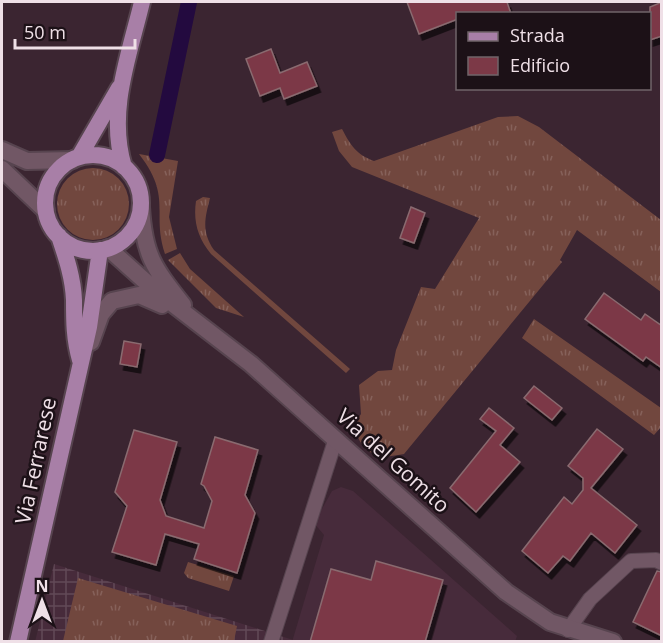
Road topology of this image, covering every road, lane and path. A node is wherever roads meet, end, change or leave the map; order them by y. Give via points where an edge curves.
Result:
1 (142, 2) edge
2 (121, 85) junction
3 (2, 150) edge
4 (76, 158) junction
5 (124, 167) junction
6 (2, 169) edge
7 (141, 207) junction
8 (46, 211) junction
9 (59, 236) junction
10 (104, 249) junction
11 (193, 318) junction
12 (80, 361) junction
13 (335, 441) junction
14 (662, 563) edge
15 (568, 630) junction
16 (18, 642) edge
17 (271, 642) edge
18 (614, 642) edge

1 - 2 main road
2 - 4 main road
2 - 5 main road via 117,133
3 - 4 street via 27,161
4 - 5 main road via 108,158
4 - 8 main road via 62,166 51,181
5 - 7 main road via 136,182
6 - 8 street
7 - 10 main road via 131,232 118,244
7 - 11 street, Via del Gomito via 147,252
8 - 9 main road
9 - 10 main road via 78,248
9 - 12 main road, Via Ferrarese via 70,269 74,340
10 - 11 street, Via del Gomito
10 - 12 main road, Via Ferrarese
11 - 12 street, Via Ferrarese via 146,296 117,298 105,308 90,347
11 - 13 street, Via del Gomito via 251,364
12 - 16 main road, Via Ferrarese
13 - 15 street, Via del Gomito via 506,592
13 - 17 street
14 - 15 street via 631,561 590,599
15 - 18 street, Via del Gomito

